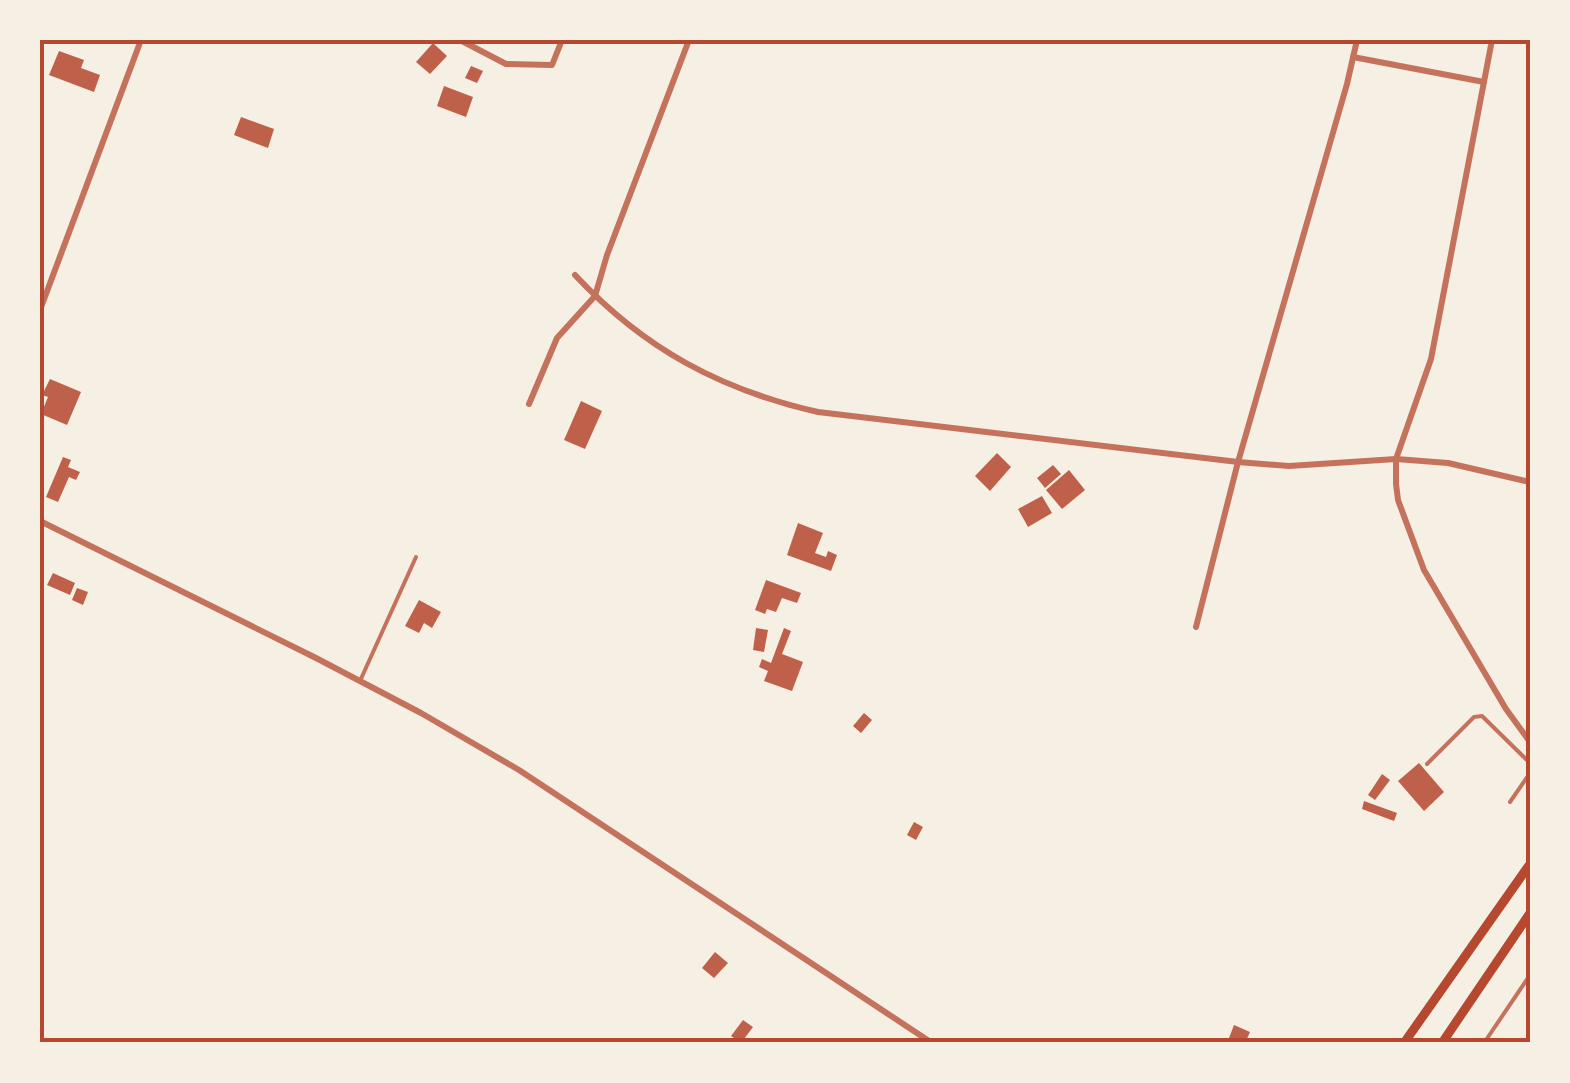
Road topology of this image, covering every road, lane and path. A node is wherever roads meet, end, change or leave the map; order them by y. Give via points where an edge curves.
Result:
1 (141, 40) edge
2 (460, 40) edge
3 (562, 40) edge
4 (690, 40) edge
5 (1357, 40) edge
6 (1492, 40) edge
7 (1353, 57) junction
8 (1484, 82) junction
9 (40, 274) edge
10 (576, 275) dead end
11 (52, 278) junction
12 (595, 296) junction
13 (40, 310) edge
14 (529, 404) dead end
15 (1396, 459) junction
16 (1238, 462) junction
17 (1530, 482) edge
18 (40, 520) edge
19 (416, 557) dead end
20 (1196, 627) dead end
21 (360, 682) junction
22 (1530, 742) edge
23 (1530, 762) edge
24 (1426, 764) dead end
25 (1530, 773) edge
26 (1510, 802) dead end
27 (1530, 864) edge
28 (1530, 913) edge
29 (1530, 975) edge
30 (932, 1043) edge
31 (1404, 1043) edge
32 (1442, 1043) edge
33 (1484, 1043) edge

1 - 11 street
2 - 3 street via 506,64 552,65
4 - 12 street
5 - 7 street
6 - 8 street
7 - 8 street
7 - 16 street
8 - 15 street via 1431,359
9 - 11 street
10 - 12 street
11 - 13 street
12 - 14 street via 558,338
12 - 16 street via 687,365 780,404
15 - 16 street
15 - 17 street
15 - 22 street via 1398,500 1424,570
16 - 20 street
18 - 21 street
19 - 21 lane
21 - 30 street via 519,770
23 - 24 lane via 1482,716
25 - 26 lane
27 - 31 main road
28 - 32 main road
29 - 33 lane

